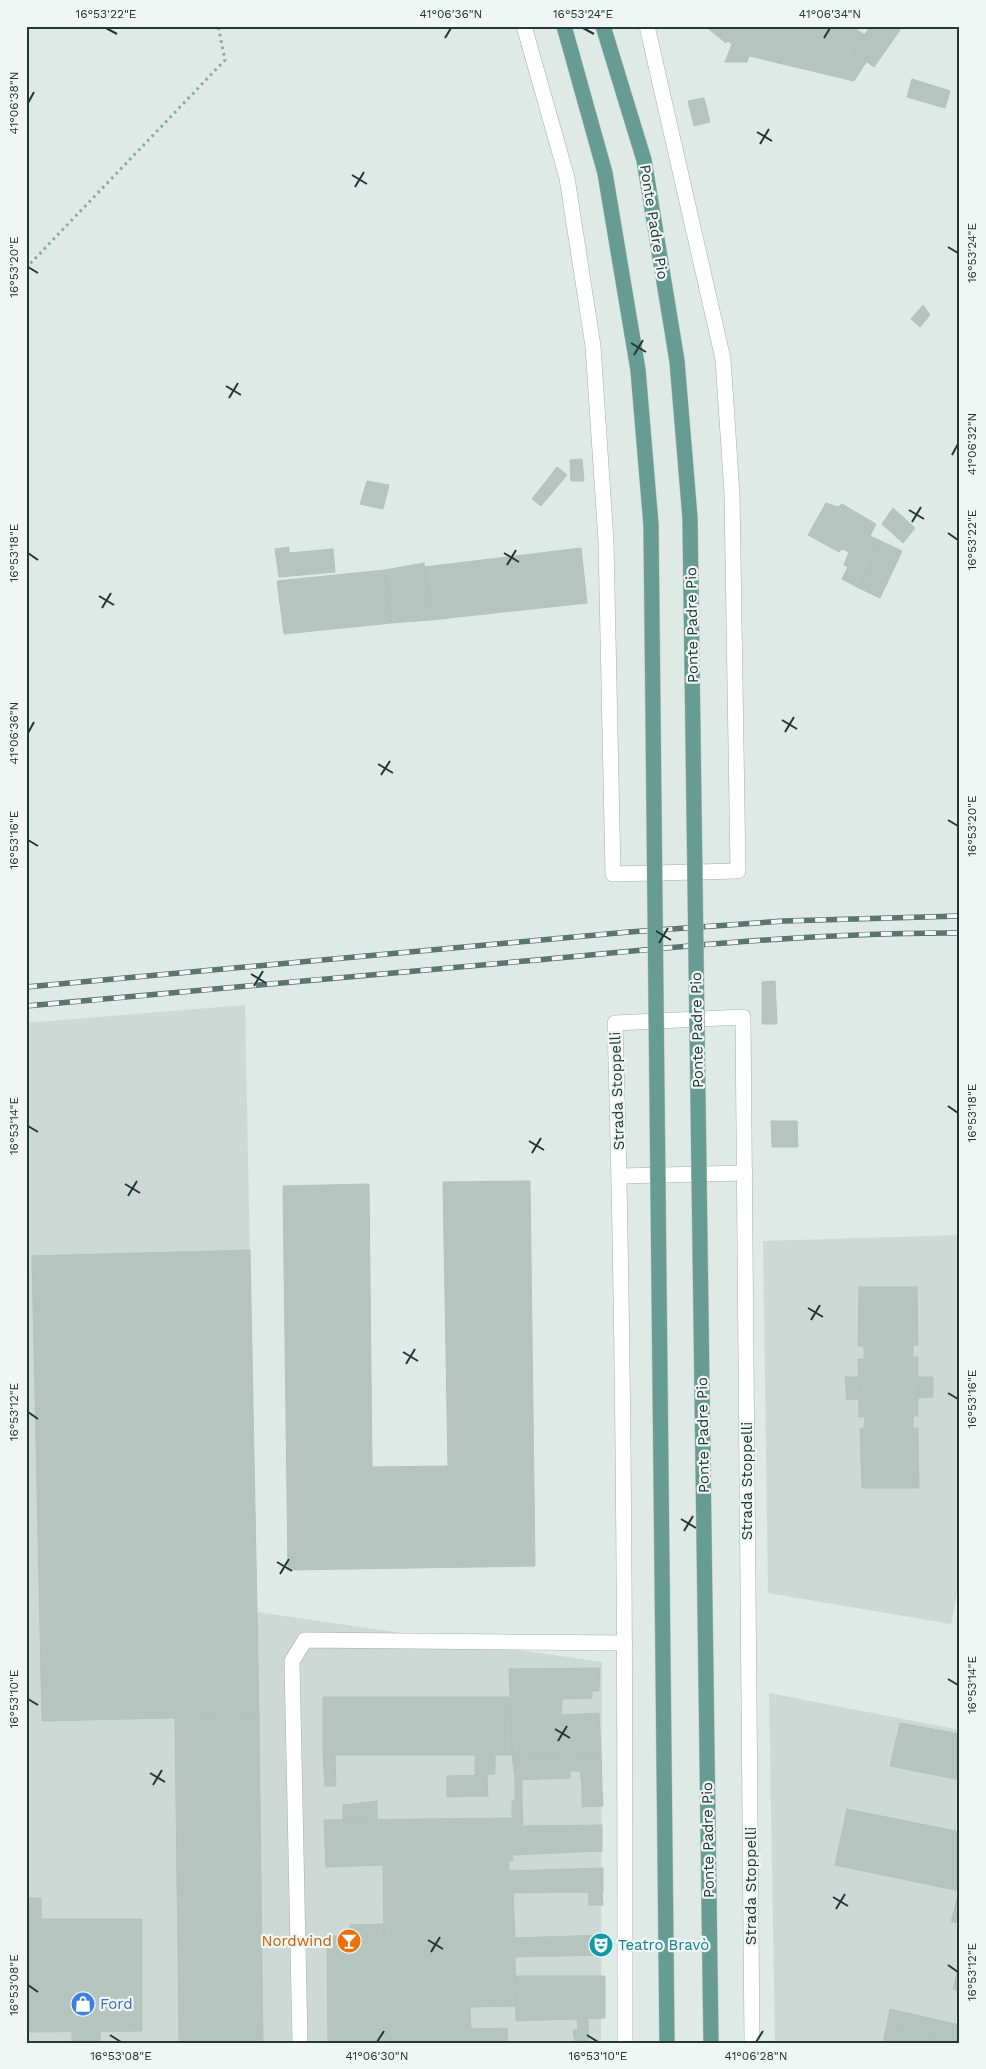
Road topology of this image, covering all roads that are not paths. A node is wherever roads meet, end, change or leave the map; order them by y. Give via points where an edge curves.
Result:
1 (524, 26) edge
2 (564, 26) edge
3 (603, 26) edge
4 (647, 26) edge
5 (745, 1173) junction
6 (620, 1176) junction
7 (625, 1643) junction
8 (300, 2043) edge
9 (624, 2043) edge
10 (667, 2043) edge
11 (711, 2043) edge
12 (752, 2043) edge

1 - 4 street via 566,178 592,346 606,541 613,874 738,871 732,494 723,359
2 - 10 main road, bridge via 605,173 638,370 651,525
3 - 11 main road, Ponte Padre Pio, bridge via 644,160 677,361 690,518
5 - 6 street
5 - 6 street, Strada Stoppelli via 743,1017 615,1023
5 - 12 street, Strada Stoppelli
6 - 7 street, Strada Stoppelli
7 - 8 street via 305,1640 292,1661
7 - 9 street, Strada Stoppelli

